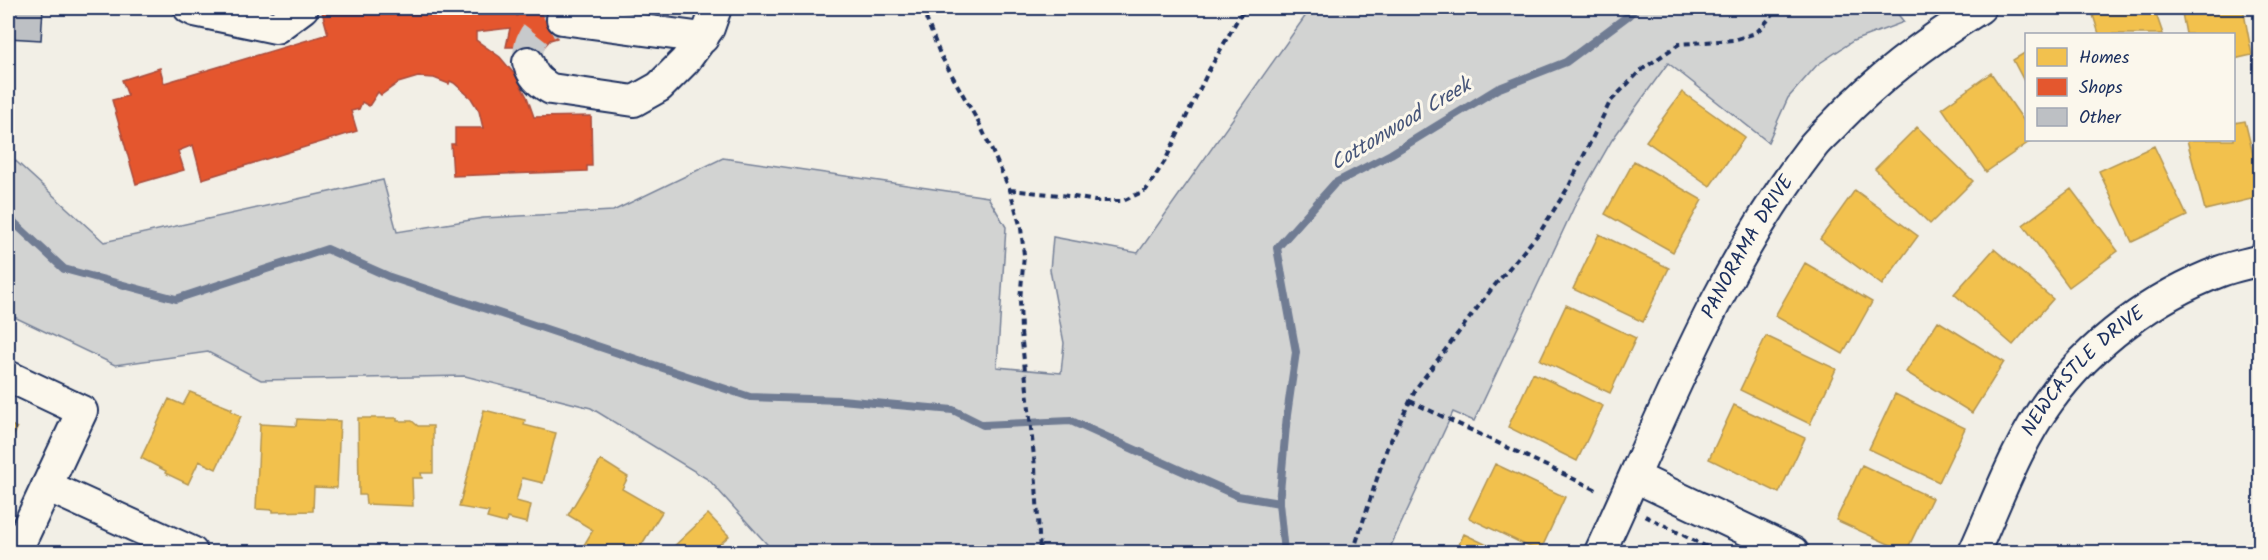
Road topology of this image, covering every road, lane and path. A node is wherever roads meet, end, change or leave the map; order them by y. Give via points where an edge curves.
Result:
1 (189, 8) edge
2 (303, 8) edge
3 (716, 8) edge
4 (922, 8) edge
5 (1248, 8) edge
6 (1776, 8) edge
7 (1980, 8) edge
8 (562, 20) tunnel mouth
9 (703, 38) junction
10 (528, 62) dead end
11 (1010, 190) junction
12 (2260, 260) edge
13 (8, 376) edge
14 (1410, 401) junction
15 (47, 486) junction
16 (1629, 490) junction
17 (16, 552) edge
18 (192, 552) edge
19 (1040, 552) edge
20 (1353, 552) edge
21 (1600, 552) edge
22 (1717, 552) edge
23 (1792, 552) edge
24 (1974, 552) edge

1 - 2 street via 276,28
3 - 9 street
4 - 11 path via 940,54 981,127
5 - 11 path via 1240,15 1146,190 1123,201
6 - 14 path via 1756,33 1733,40 1680,44 1640,71 1610,102 1569,186 1540,232 1480,304
7 - 16 street, PANORAMA DRIVE via 1936,36 1865,92 1814,145 1766,213 1732,273
8 - 9 street
9 - 10 street via 659,87 634,101 550,89 532,74
11 - 19 path via 1024,255 1020,300
12 - 24 street, NEWCASTLE DRIVE via 2221,271 2175,292 2135,317 2090,353 2049,401 2023,443
13 - 15 street via 82,411
14 - 16 path
14 - 20 path via 1387,448
15 - 17 street
15 - 18 street
16 - 21 street, PANORAMA DRIVE
16 - 22 path via 1655,523
16 - 23 street

